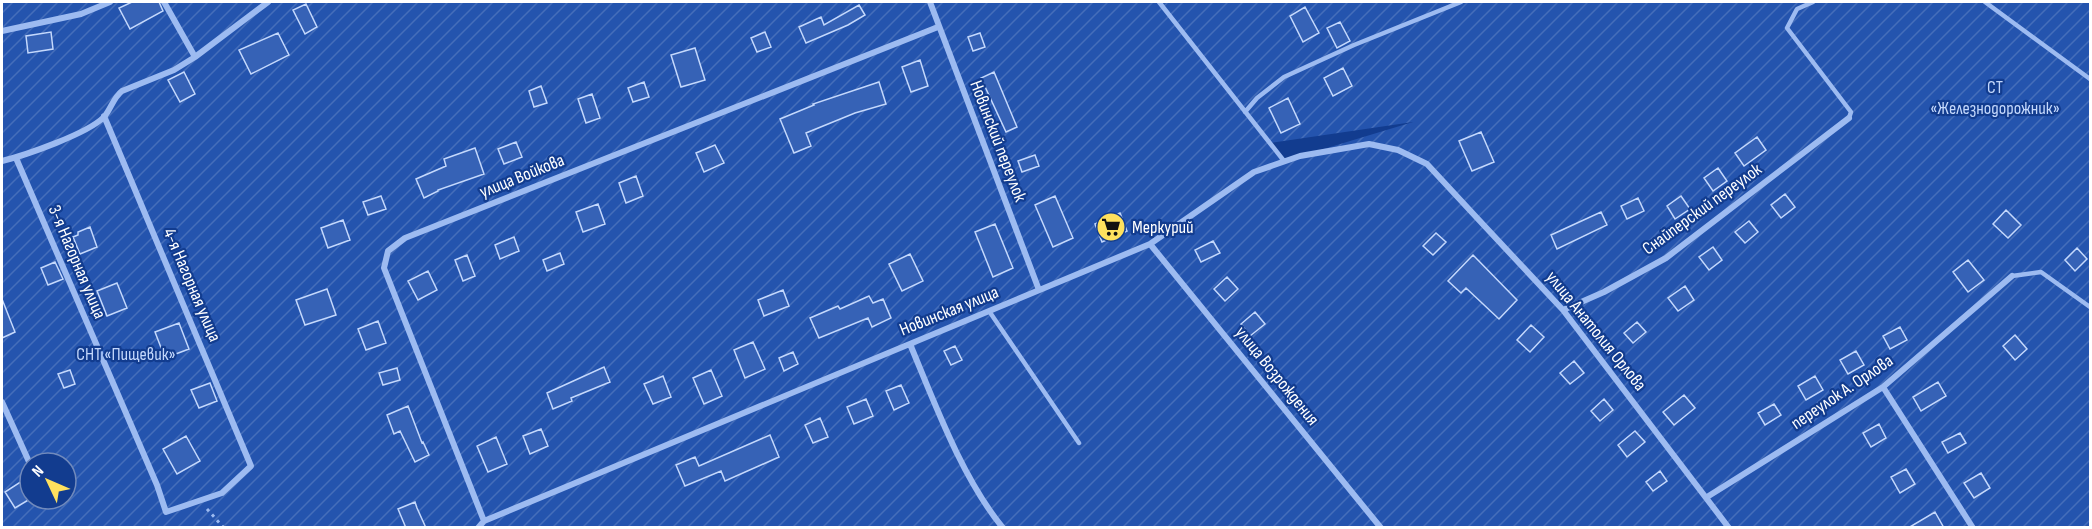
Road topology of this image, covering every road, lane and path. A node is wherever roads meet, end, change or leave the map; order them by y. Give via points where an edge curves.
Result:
1 (110, 2) edge
2 (164, 2) edge
3 (268, 2) edge
4 (930, 2) edge
5 (1158, 2) edge
6 (1461, 2) edge
7 (1813, 2) edge
8 (1985, 2) edge
9 (938, 27) junction
10 (2, 31) edge
11 (195, 57) junction
12 (2091, 79) edge
13 (1245, 112) junction
14 (104, 116) junction
15 (1849, 118) joint
16 (15, 158) junction
17 (2, 161) edge
18 (1284, 161) junction
19 (1427, 164) joint
20 (1150, 244) junction
21 (2012, 276) joint
22 (1039, 291) junction
23 (2091, 307) edge
24 (1563, 310) junction
25 (989, 311) junction
26 (910, 344) junction
27 (1883, 387) junction
28 (2, 402) edge
29 (1079, 443) dead end
30 (24, 451) edge
31 (1707, 497) junction
32 (199, 501) junction
33 (484, 521) junction
34 (224, 528) edge
35 (478, 528) edge
36 (1003, 528) edge
37 (1381, 528) edge
38 (1729, 528) edge
39 (1973, 528) edge

1 - 10 street via 81,14
2 - 11 street
3 - 11 street
4 - 9 street, Новинский переулок
5 - 13 lane
6 - 13 lane via 1284,77
7 - 15 lane via 1797,9 1787,28 1851,112
8 - 12 lane
9 - 22 street, Новинский переулок
9 - 33 street, улица Войкова via 405,238 388,250 384,268
11 - 14 street via 174,70 122,90
13 - 18 lane
14 - 16 street via 88,129
14 - 32 street, 4-я Нагорная улица via 251,466 222,493
15 - 24 street, Снайперский переулок via 1666,258
16 - 17 street
16 - 32 street, 3-я Нагорная улица via 166,512
18 - 19 street, Новинская улица via 1370,144 1398,150
18 - 20 street, Новинская улица via 1254,172
19 - 24 street, улица Анатолия Орлова
20 - 22 street, Новинская улица
20 - 37 street, улица Возрождения
21 - 23 lane via 2042,272
21 - 27 street, переулок А. Орлова
22 - 25 street, Новинская улица
24 - 31 street, улица Анатолия Орлова
25 - 26 street, Новинская улица
25 - 29 lane
26 - 33 street, Новинская улица
26 - 36 street via 944,426 987,508
27 - 31 street, переулок А. Орлова
27 - 39 street
28 - 30 street
31 - 38 street, улица Анатолия Орлова
32 - 34 path
33 - 35 street, Новинская улица

